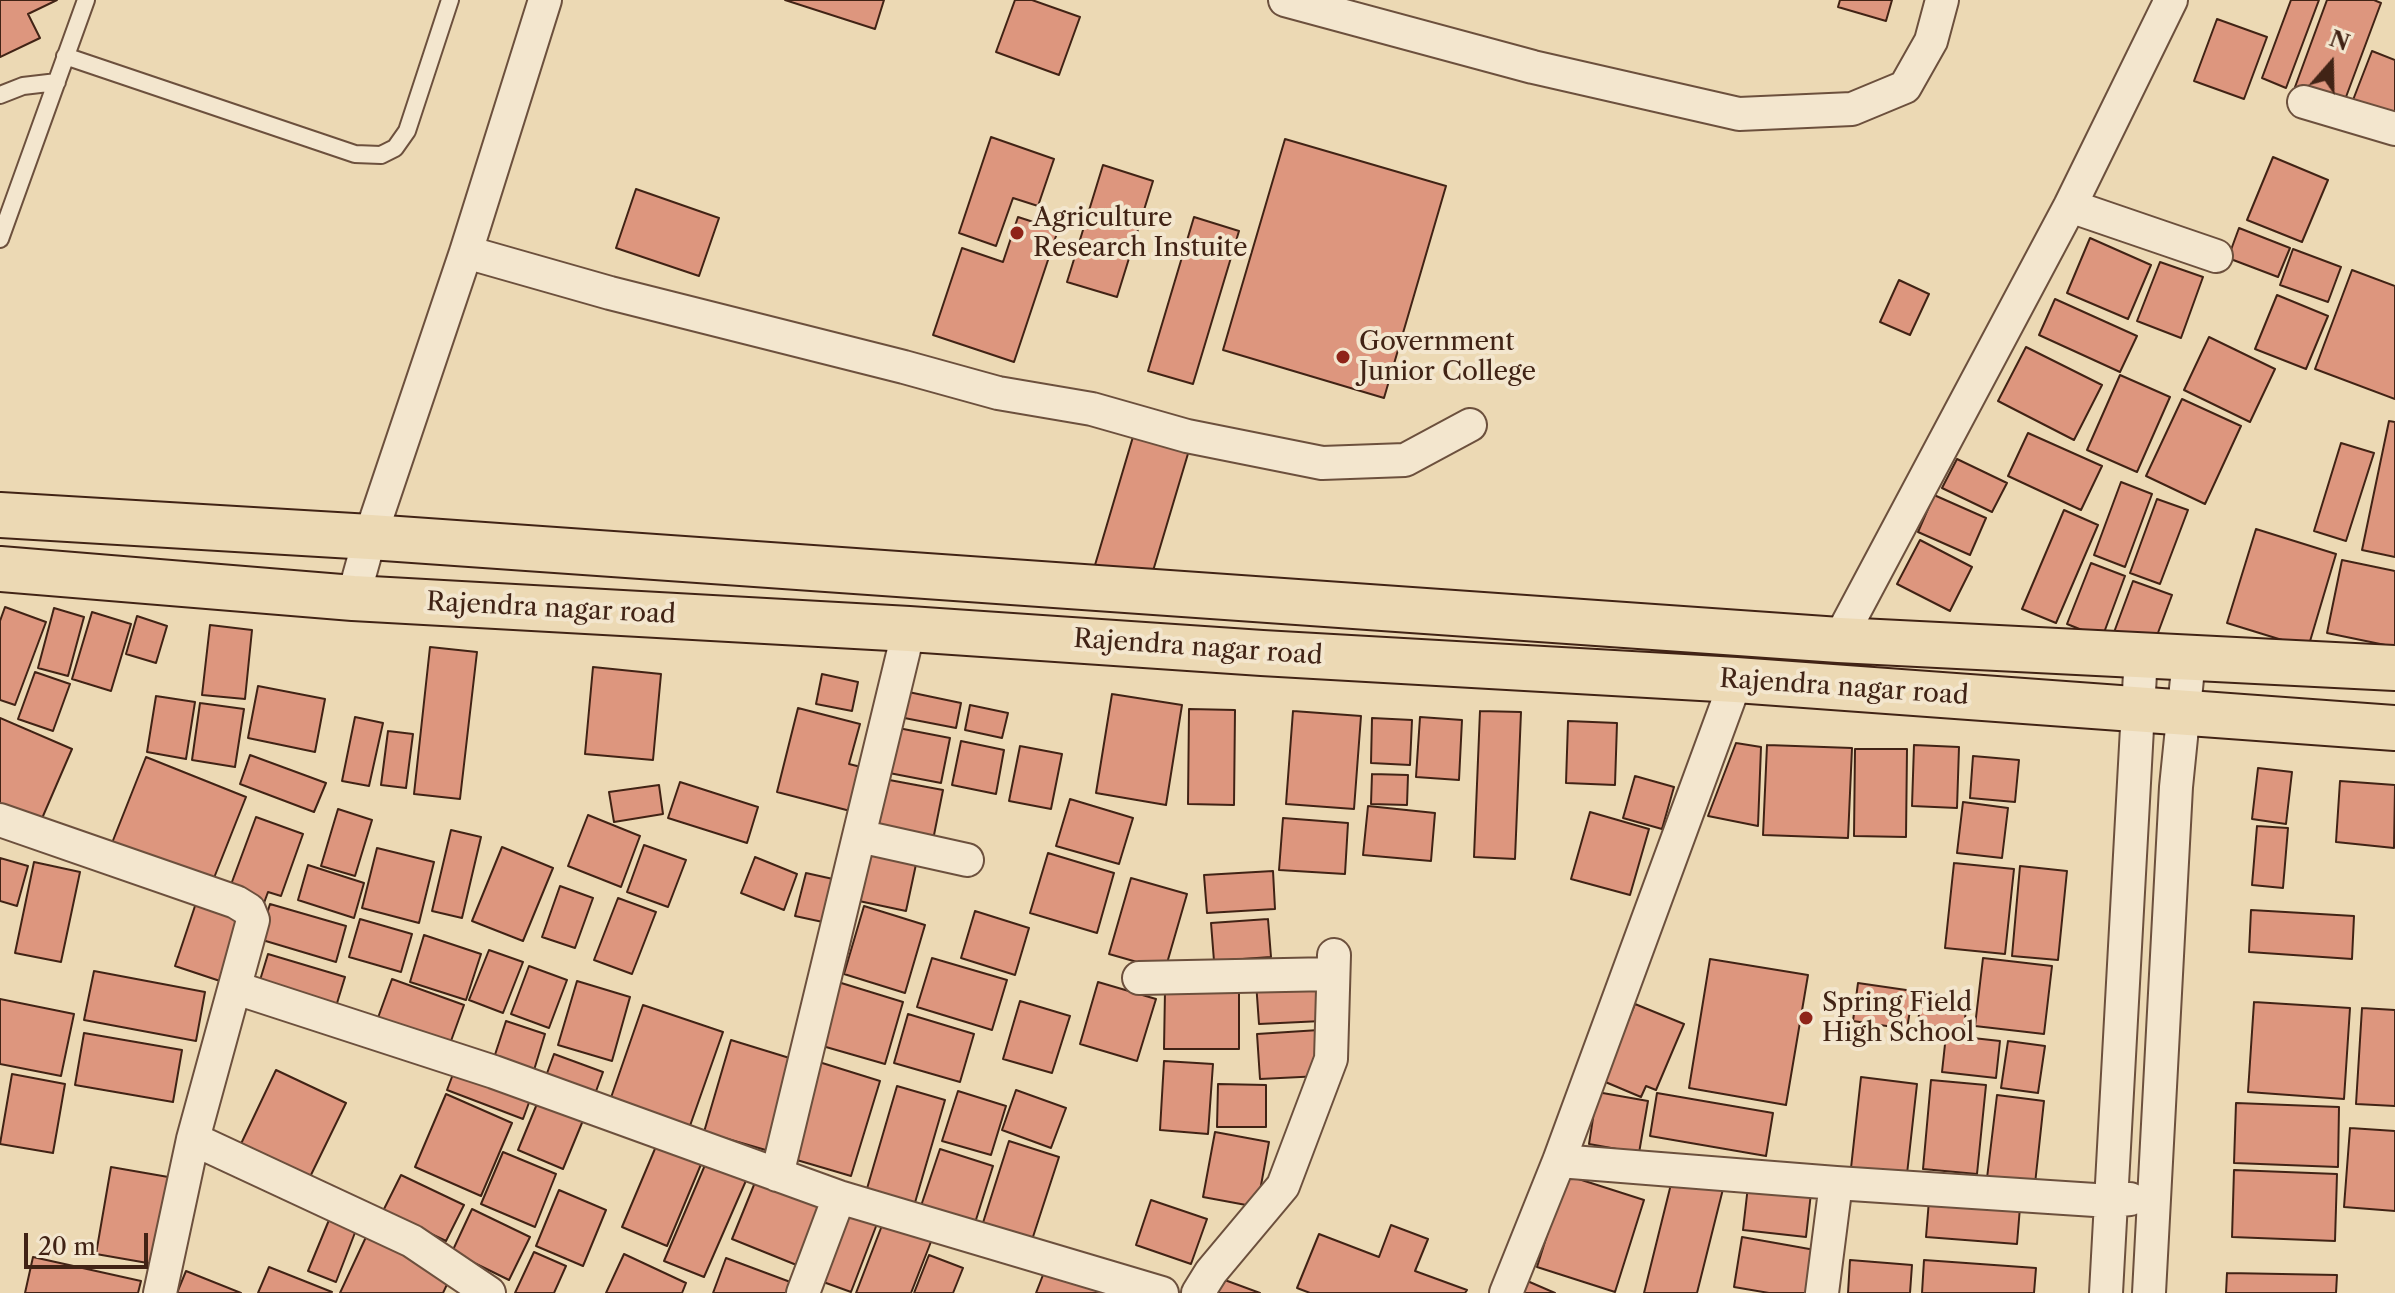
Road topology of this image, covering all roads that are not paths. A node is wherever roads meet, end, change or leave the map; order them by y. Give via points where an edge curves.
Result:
1 (86, 0) edge
2 (450, 0) edge
3 (1285, 0) edge
4 (1942, 0) edge
5 (2171, 0) edge
6 (541, 1) edge
7 (65, 56) junction
8 (57, 82) junction
9 (0, 95) edge
10 (2304, 102) dead end
11 (2395, 129) edge
12 (2070, 206) junction
13 (0, 239) edge
14 (466, 252) junction
15 (2216, 256) dead end
16 (1470, 425) dead end
17 (0, 515) edge
18 (370, 537) junction
19 (0, 569) edge
20 (353, 598) junction
21 (909, 629) junction
22 (1839, 640) junction
23 (2141, 655) junction
24 (2189, 659) junction
25 (2395, 668) edge
26 (1736, 680) junction
27 (2137, 710) junction
28 (2183, 712) junction
29 (2395, 728) edge
30 (2133, 784) junction
31 (2176, 787) junction
32 (0, 820) edge
33 (859, 836) junction
34 (967, 860) dead end
35 (1139, 978) dead end
36 (236, 988) junction
37 (193, 1139) junction
38 (1559, 1161) junction
39 (777, 1175) junction
40 (1836, 1183) junction
41 (839, 1197) junction
42 (2154, 1197) junction
43 (2110, 1201) junction
44 (160, 1293) edge
45 (489, 1293) edge
46 (803, 1293) edge
47 (1162, 1293) edge
48 (1198, 1293) edge
49 (1506, 1293) edge
50 (1822, 1293) edge
51 (2106, 1293) edge
52 (2149, 1293) edge

1 - 7 lane
2 - 7 lane via 407,131 395,148 381,155 355,154
3 - 4 street via 1533,67 1739,114 1852,109 1905,87 1931,41
5 - 12 street
6 - 14 street
7 - 8 lane
8 - 9 lane
8 - 13 lane
10 - 11 street
12 - 15 street
12 - 22 street
14 - 16 street via 998,393 1092,409 1187,436 1322,463 1405,460
14 - 18 street
17 - 18 main road, Rajendra nagar road
18 - 20 street
18 - 22 main road, Rajendra nagar road
19 - 20 main road, Rajendra nagar road
20 - 21 main road, Rajendra nagar road
21 - 26 main road, Rajendra nagar road
21 - 33 street
22 - 23 main road, Rajendra nagar road
23 - 24 main road, Rajendra nagar road
23 - 27 street
24 - 25 main road, Rajendra nagar road
24 - 28 street
26 - 27 main road, Rajendra nagar road
26 - 38 street
27 - 28 main road, Rajendra nagar road
27 - 30 street
28 - 29 main road, Rajendra nagar road
28 - 31 street
30 - 31 street
30 - 43 street
31 - 42 street
32 - 36 street via 249,910 251,934
33 - 34 street
33 - 39 street
35 - 48 street via 1334,964 1331,1059 1283,1186
36 - 37 street
36 - 39 street via 494,1072
37 - 44 street
37 - 45 street via 412,1241
38 - 40 street
38 - 49 street
39 - 41 street
40 - 43 street
40 - 50 street
41 - 46 street
41 - 47 street
42 - 43 street
42 - 52 street
43 - 51 street

